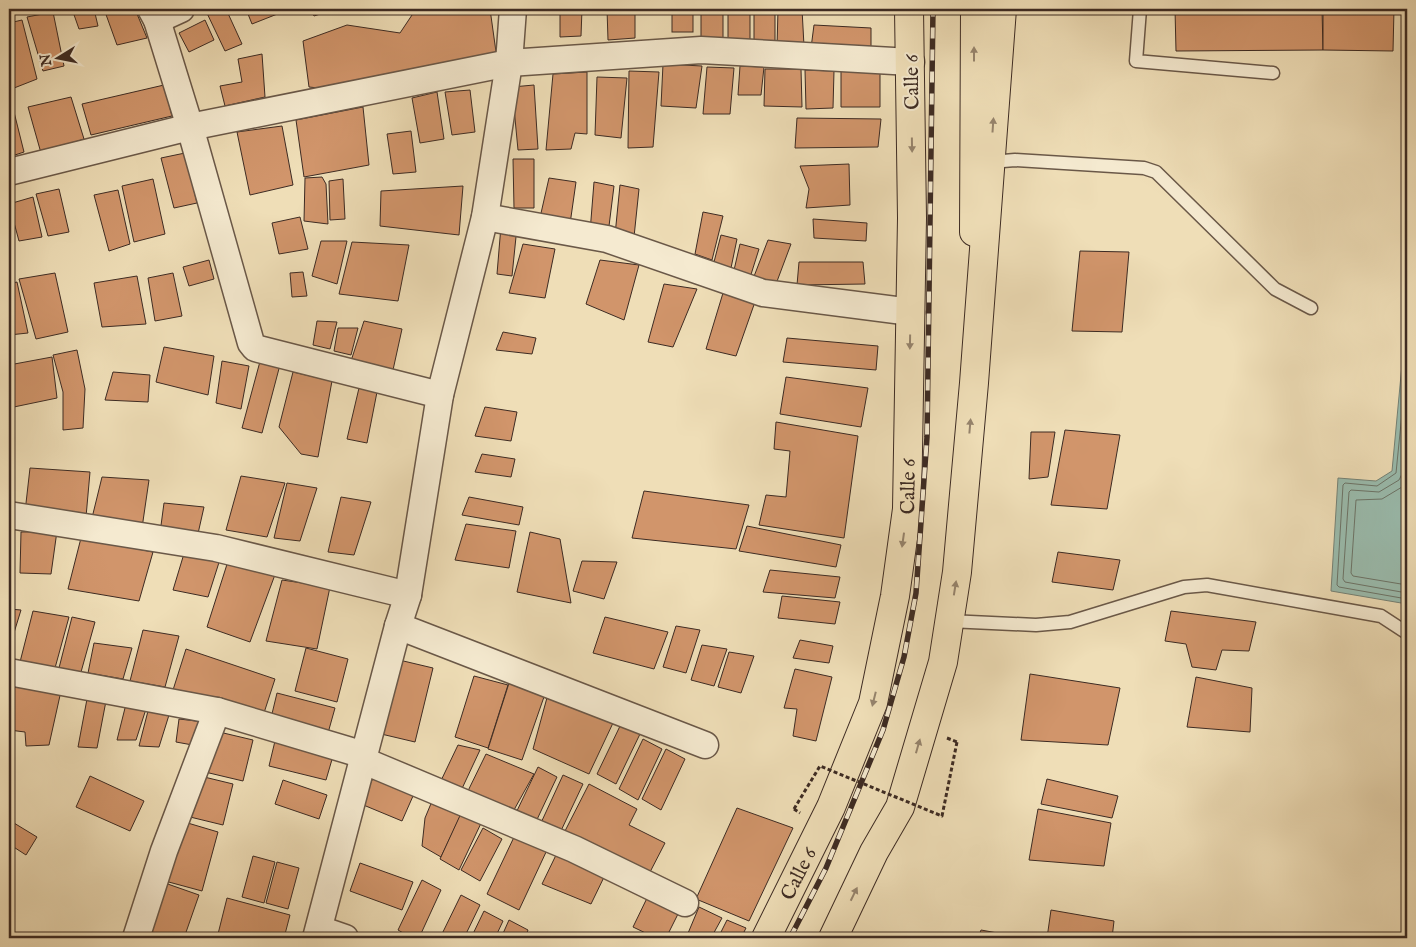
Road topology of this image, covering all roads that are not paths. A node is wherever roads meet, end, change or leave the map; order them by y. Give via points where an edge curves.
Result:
1 (181, 9) edge
2 (513, 9) edge
3 (910, 9) edge
4 (974, 9) edge
5 (1002, 9) edge
6 (1140, 9) edge
7 (154, 14) edge
8 (911, 62) junction
9 (509, 63) junction
10 (1273, 72) dead end
11 (190, 127) junction
12 (990, 162) junction
13 (9, 172) edge
14 (485, 217) junction
15 (1311, 308) dead end
16 (911, 312) junction
17 (974, 383) junction
18 (440, 396) junction
19 (9, 515) edge
20 (408, 595) junction
21 (950, 621) junction
22 (398, 626) junction
23 (1407, 633) edge
24 (9, 672) edge
25 (216, 711) junction
26 (706, 745) dead end
27 (363, 757) junction
28 (686, 902) dead end
29 (318, 934) edge
30 (136, 938) edge
31 (345, 938) edge
32 (766, 938) edge
33 (833, 938) edge

1 - 7 street
2 - 9 street
3 - 8 main road, Calle 6
17 -> 4 main road
12 -> 5 main road
6 - 10 lane via 1136,61
7 - 11 street
8 - 9 street via 701,50
8 -> 16 main road, Calle 6
9 - 11 street
9 - 14 street
11 - 13 street
11 - 18 street via 251,344 255,348
12 - 15 lane via 1015,160 1124,166 1156,172 1275,289
12 - 17 main road
14 - 16 street via 607,239 763,293
14 - 18 street
16 -> 32 main road, Calle 6 via 907,509 895,596 873,703 831,807
21 -> 17 main road
18 - 20 street
19 - 20 street via 216,548
20 - 22 street
21 - 23 lane via 1036,626 1070,622 1184,587 1207,585 1381,616
33 -> 21 main road via 874,852 900,807 943,662
22 - 26 street
22 - 27 street
24 - 25 street
25 - 27 street
25 - 30 street via 164,851
27 - 28 street
27 - 29 street
29 - 31 street

